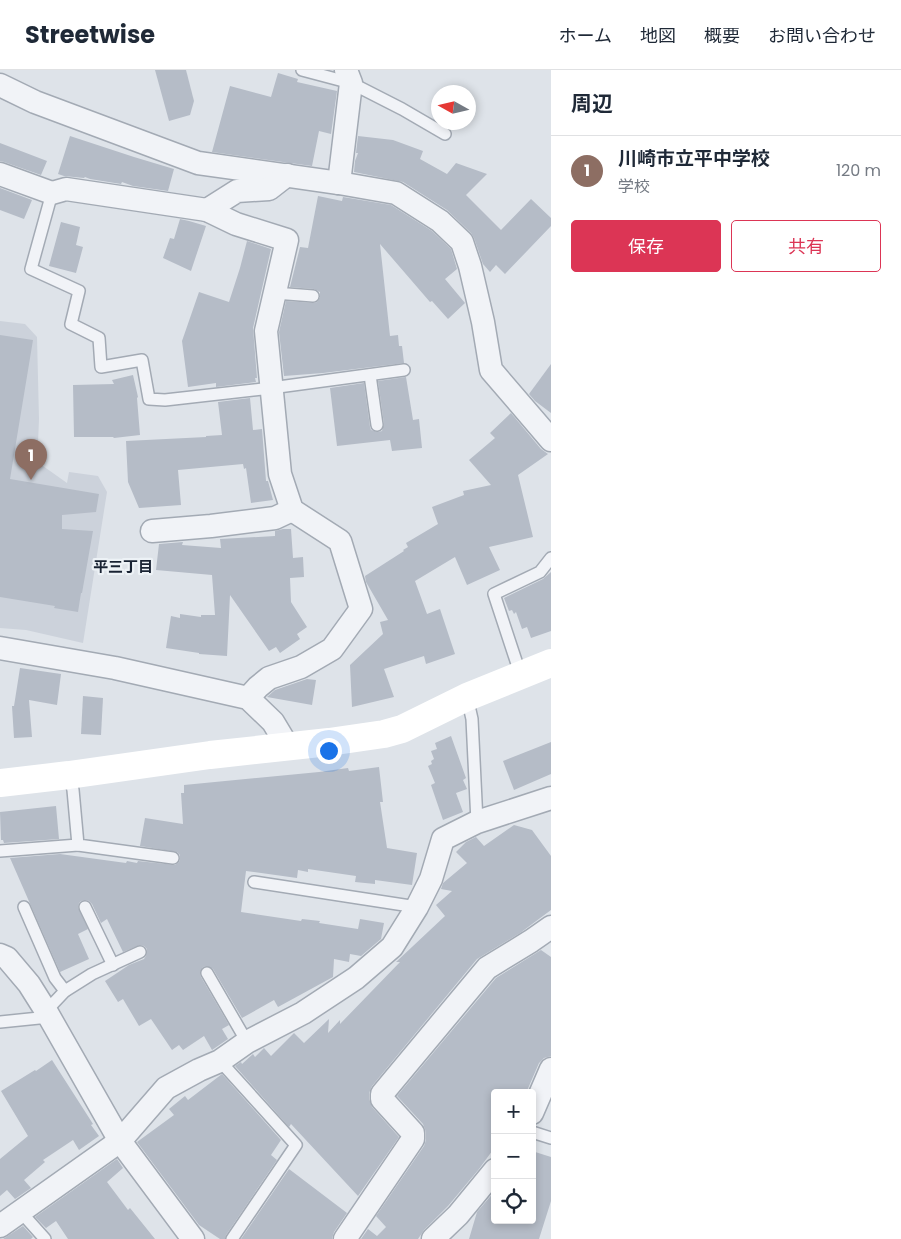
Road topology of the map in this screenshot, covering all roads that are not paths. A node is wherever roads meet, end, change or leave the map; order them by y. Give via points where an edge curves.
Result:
1 (302, 70) edge
2 (348, 76) edge
3 (0, 85) edge
4 (445, 134) dead end
5 (0, 174) edge
6 (287, 175) junction
7 (339, 183) junction
8 (52, 193) junction
9 (207, 210) junction
10 (275, 293) junction
11 (313, 296) dead end
12 (404, 370) dead end
13 (370, 375) junction
14 (271, 388) junction
15 (377, 424) dead end
16 (551, 440) edge
17 (292, 510) junction
18 (152, 531) dead end
19 (551, 558) edge
20 (0, 648) edge
21 (551, 663) edge
22 (520, 676) junction
23 (467, 697) junction
24 (248, 698) junction
25 (288, 747) junction
26 (69, 775) junction
27 (0, 783) edge
28 (551, 798) edge
29 (477, 822) junction
30 (78, 845) junction
31 (0, 851) edge
32 (173, 858) dead end
33 (254, 882) dead end
34 (85, 907) dead end
35 (417, 907) junction
36 (24, 908) dead end
37 (551, 927) edge
38 (140, 952) dead end
39 (0, 955) edge
40 (113, 964) junction
41 (207, 973) dead end
42 (65, 992) junction
43 (48, 1014) junction
44 (0, 1022) edge
45 (247, 1042) junction
46 (220, 1061) junction
47 (551, 1069) edge
48 (536, 1104) edge
49 (536, 1133) edge
50 (551, 1138) edge
51 (120, 1141) junction
52 (491, 1175) edge
53 (20, 1211) junction
54 (0, 1226) edge
55 (45, 1239) edge
56 (193, 1239) edge
57 (232, 1239) edge
58 (346, 1239) edge
59 (433, 1239) edge

1 - 2 lane
2 - 4 lane
2 - 7 street
3 - 6 street via 35,102 198,163
5 - 8 street
6 - 7 street
6 - 9 street via 269,189 237,191
7 - 16 street via 396,193 440,221 462,242 492,370
8 - 9 street via 66,188
8 - 14 lane via 32,269 78,291 71,324 99,338 101,367 142,360 150,399
9 - 10 street via 236,224 287,240
10 - 11 lane
10 - 14 street via 266,331
12 - 13 lane
13 - 14 lane
13 - 15 lane
14 - 17 street via 280,474
17 - 18 street via 275,518
17 - 24 street via 340,541 361,609 332,649 300,667 269,678
19 - 22 lane via 540,572 494,594
20 - 24 street via 115,668
21 - 22 street
22 - 23 street
23 - 25 street via 402,729
23 - 29 lane via 472,719
24 - 25 street via 273,722
25 - 26 street
26 - 27 street
26 - 30 lane
28 - 29 street
29 - 35 street via 443,839 431,879
30 - 31 lane
30 - 32 lane
33 - 35 lane
34 - 40 lane
35 - 45 street via 392,947 356,978 303,1013
36 - 42 lane via 55,978
37 - 58 street via 487,968 382,1094 382,1099 413,1138
38 - 40 lane
39 - 43 street via 7,958 29,984
40 - 42 lane
41 - 45 lane
42 - 43 lane
43 - 44 lane
43 - 51 street
45 - 46 street
46 - 51 street via 166,1088
46 - 57 lane via 296,1145
47 - 48 street
49 - 50 lane
51 - 53 street
51 - 56 street
52 - 59 street
53 - 54 street
53 - 55 lane

